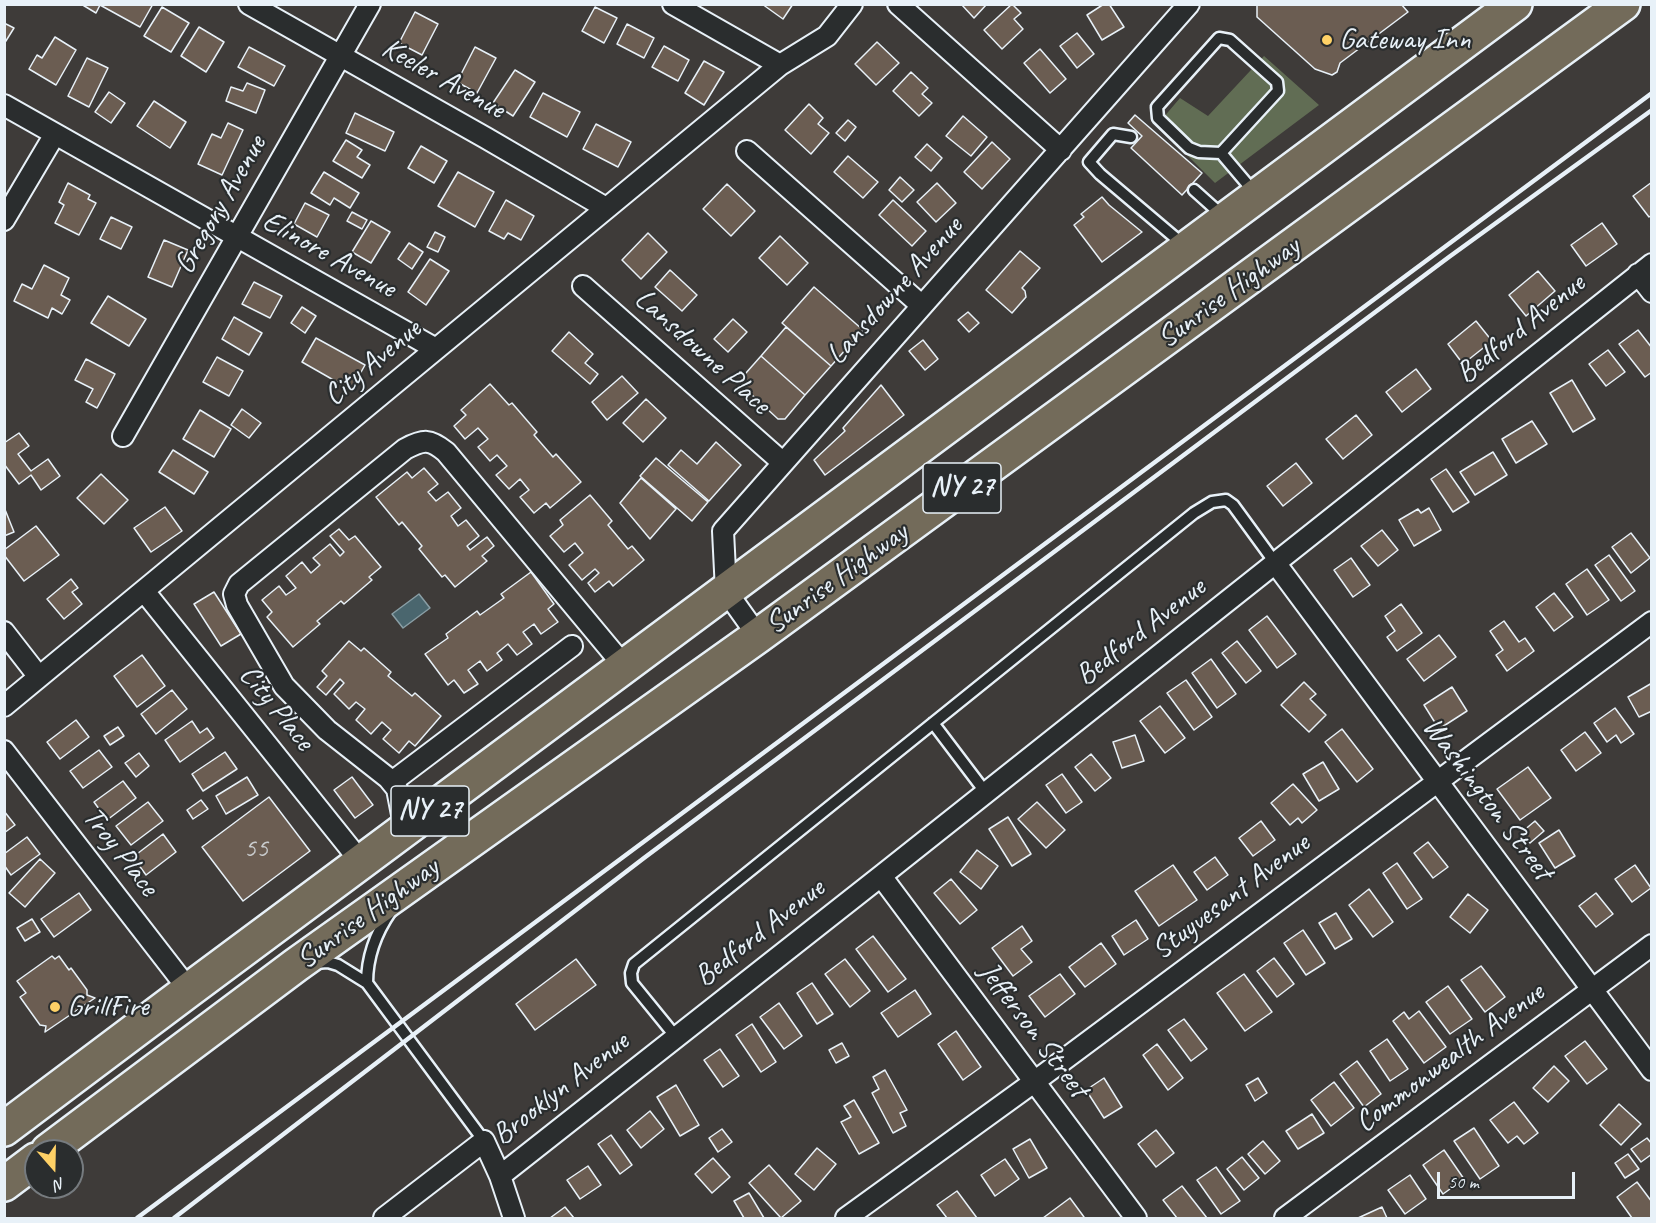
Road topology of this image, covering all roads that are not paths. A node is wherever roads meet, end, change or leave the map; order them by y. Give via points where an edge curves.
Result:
1 (249, 4) edge
2 (370, 4) edge
3 (674, 4) edge
4 (852, 4) edge
5 (898, 4) edge
6 (1189, 4) edge
7 (1515, 4) edge
8 (1623, 4) edge
9 (341, 56) junction
10 (780, 65) junction
11 (4, 105) edge
12 (55, 135) junction
13 (1131, 137) dead end
14 (1061, 150) junction
15 (747, 151) dead end
16 (1221, 153) junction
17 (1194, 190) dead end
18 (1257, 196) junction
19 (606, 208) junction
20 (1226, 219) junction
21 (4, 220) edge
22 (237, 238) junction
23 (1187, 248) junction
24 (1645, 269) edge
25 (583, 286) dead end
26 (1652, 292) edge
27 (921, 305) junction
28 (436, 349) junction
29 (123, 436) dead end
30 (782, 462) junction
31 (1276, 564) junction
32 (144, 591) junction
33 (726, 591) junction
34 (1652, 622) edge
35 (4, 632) edge
36 (758, 636) junction
37 (572, 646) dead end
38 (624, 666) junction
39 (39, 677) junction
40 (4, 706) edge
41 (933, 723) junction
42 (4, 751) edge
43 (1437, 781) junction
44 (392, 782) junction
45 (986, 793) junction
46 (405, 830) junction
47 (361, 862) junction
48 (881, 876) junction
49 (417, 878) junction
50 (1652, 945) edge
51 (296, 965) junction
52 (367, 983) junction
53 (189, 990) junction
54 (1592, 990) junction
55 (671, 1041) junction
56 (1652, 1070) edge
57 (1034, 1082) junction
58 (9, 1117) edge
59 (64, 1139) edge
60 (484, 1141) junction
61 (24, 1169) edge
62 (500, 1176) junction
63 (4, 1184) edge
64 (384, 1218) edge
65 (514, 1218) edge
66 (846, 1218) edge
67 (1136, 1218) edge
68 (1285, 1218) edge

1 - 9 street, Keeler Avenue
2 - 9 street, Gregory Avenue
3 - 10 street
4 - 10 street, City Avenue via 827,36
5 - 14 street
6 - 14 street, Lansdowne Avenue
7 - 18 highway, Sunrise Highway / NY 27
8 - 36 highway, Sunrise Highway / NY 27
9 - 19 street, Keeler Avenue
9 - 22 street, Gregory Avenue
10 - 19 street, City Avenue
11 - 12 street, Elinore Avenue
12 - 21 street
12 - 22 street, Elinore Avenue
13 - 23 lane via 1113,134 1089,162
14 - 27 street, Lansdowne Avenue
15 - 27 street
16 - 16 lane via 1278,91 1277,82 1230,40 1219,38 1157,107 1158,118 1189,148
16 - 18 lane
17 - 20 lane
18 - 20 highway, Sunrise Highway / NY 27
19 - 28 street, City Avenue
20 - 23 highway, Sunrise Highway / NY 27
22 - 28 street, Elinore Avenue
22 - 29 street, Gregory Avenue
23 - 33 highway, Sunrise Highway / NY 27
24 - 26 street
24 - 31 street, Bedford Avenue
25 - 30 street, Lansdowne Place
27 - 30 street, Lansdowne Avenue
28 - 32 street, City Avenue
30 - 33 street, Lansdowne Avenue via 723,531
31 - 41 lane via 1233,505 1226,500 1212,502
31 - 43 street, Washington Street
31 - 45 street, Bedford Avenue
32 - 39 street, City Avenue
32 - 47 street, City Place
33 - 36 street
33 - 38 highway, Sunrise Highway / NY 27
34 - 43 street, Stuyvesant Avenue
35 - 39 street
36 - 49 highway, Sunrise Highway / NY 27
37 - 44 street
38 - 44 street via 447,452 433,442 418,442 239,584 234,594 284,686 327,730
38 - 46 highway, Sunrise Highway / NY 27
39 - 40 street, City Avenue
41 - 45 lane
41 - 55 lane via 634,963 632,983
42 - 53 street, Troy Place
43 - 54 street, Washington Street
43 - 57 street, Stuyvesant Avenue
44 - 46 street
45 - 48 street, Bedford Avenue
46 - 47 highway, Sunrise Highway / NY 27
47 - 53 highway, Sunrise Highway / NY 27
48 - 55 street, Bedford Avenue
48 - 57 street, Jefferson Street
49 - 51 highway, Sunrise Highway / NY 27
49 - 52 lane via 375,938 367,961
50 - 54 street, Commonwealth Avenue
51 - 52 lane via 328,962
51 - 59 highway, Sunrise Highway / NY 27
52 - 60 lane
53 - 58 highway, Sunrise Highway / NY 27
54 - 56 street, Washington Street
54 - 68 street, Commonwealth Avenue
55 - 62 street, Brooklyn Avenue
57 - 66 street, Stuyvesant Avenue
57 - 67 street, Jefferson Street
60 - 62 street
60 - 64 street
61 - 63 highway
62 - 65 street, Brooklyn Avenue

